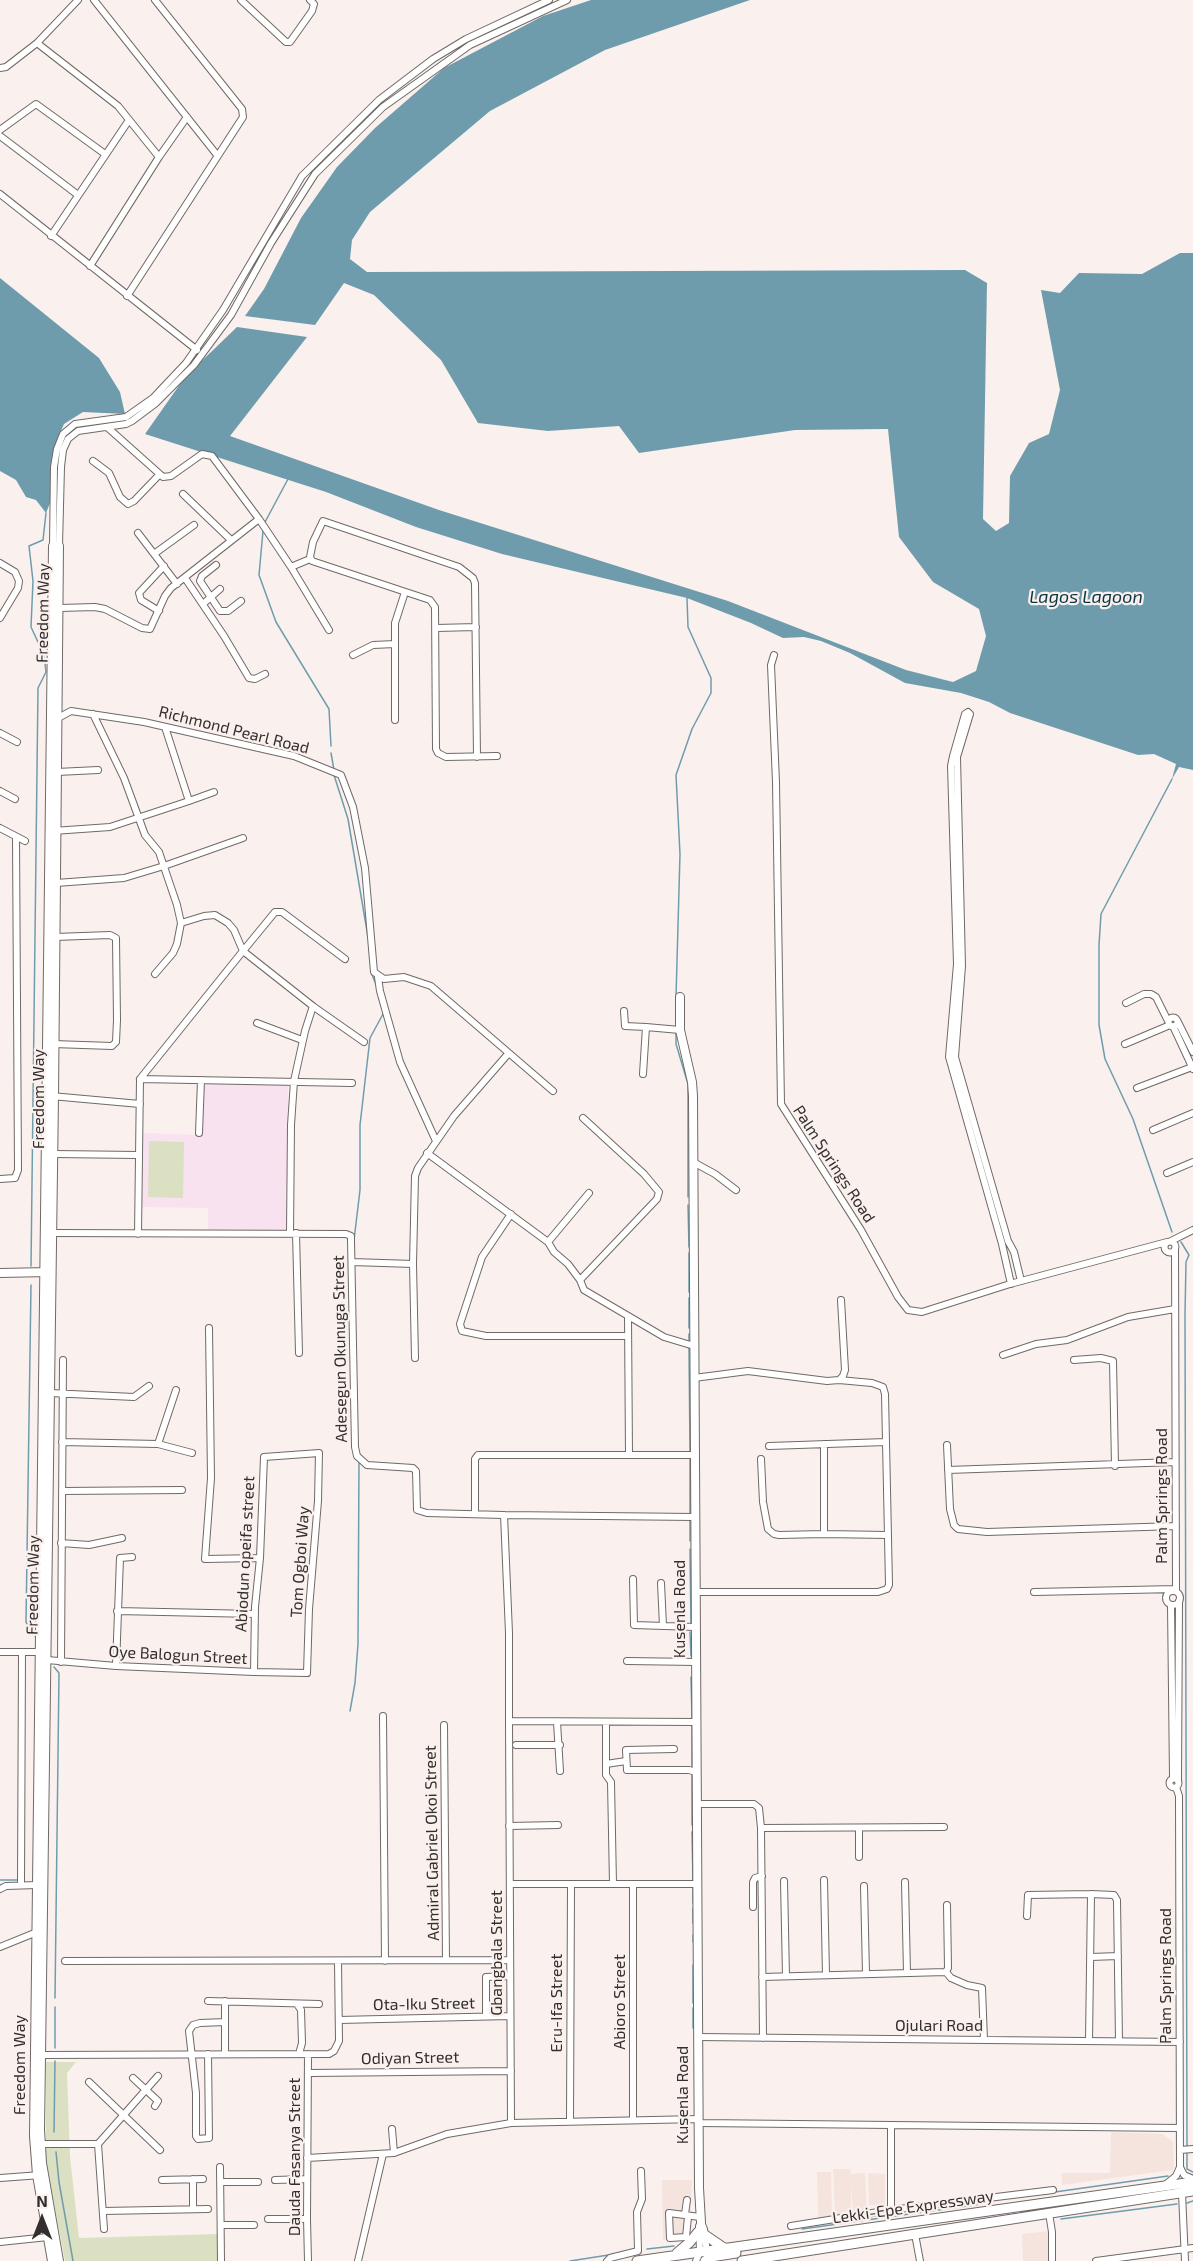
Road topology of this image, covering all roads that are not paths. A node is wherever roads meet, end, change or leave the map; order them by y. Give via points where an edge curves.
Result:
1 (78, 0) edge
2 (94, 0) edge
3 (241, 0) edge
4 (310, 0) edge
5 (549, 0) edge
6 (567, 0) edge
7 (158, 1) edge
8 (37, 43) junction
9 (0, 68) edge
10 (187, 117) junction
11 (129, 120) junction
12 (0, 130) edge
13 (0, 136) edge
14 (105, 154) junction
15 (217, 155) junction
16 (159, 157) junction
17 (0, 194) edge
18 (78, 195) junction
19 (51, 236) junction
20 (90, 266) junction
21 (127, 296) junction
22 (195, 349) junction
23 (202, 354) junction
24 (107, 427) junction
25 (60, 450) junction
26 (93, 461) dead end
27 (159, 475) junction
28 (183, 494) dead end
29 (259, 519) junction
30 (194, 525) dead end
31 (138, 533) dead end
32 (231, 540) junction
33 (56, 546) junction
34 (154, 554) junction
35 (310, 559) junction
36 (0, 563) edge
37 (216, 565) dead end
38 (164, 566) junction
39 (291, 567) junction
40 (185, 578) junction
41 (177, 584) junction
42 (220, 589) dead end
43 (405, 592) junction
44 (211, 597) junction
45 (240, 601) dead end
46 (203, 604) junction
47 (60, 608) junction
48 (159, 611) junction
49 (0, 618) edge
50 (476, 627) junction
51 (436, 628) junction
52 (329, 630) dead end
53 (395, 644) junction
54 (774, 654) dead end
55 (353, 655) dead end
56 (264, 674) dead end
57 (93, 714) junction
58 (58, 718) junction
59 (395, 720) dead end
60 (165, 727) junction
61 (0, 733) edge
62 (16, 742) dead end
63 (497, 756) dead end
64 (477, 757) junction
65 (98, 770) dead end
66 (57, 772) junction
67 (0, 791) edge
68 (214, 792) dead end
69 (15, 799) dead end
70 (189, 801) junction
71 (138, 818) junction
72 (0, 828) edge
73 (53, 831) junction
74 (16, 837) junction
75 (243, 838) dead end
76 (25, 842) dead end
77 (164, 866) junction
78 (56, 883) junction
79 (181, 923) junction
80 (55, 937) junction
81 (243, 951) junction
82 (345, 958) dead end
83 (155, 974) dead end
84 (378, 977) junction
85 (680, 997) dead end
86 (1126, 1003) dead end
87 (313, 1006) junction
88 (624, 1011) dead end
89 (1171, 1021) junction
90 (257, 1023) dead end
91 (646, 1028) junction
92 (677, 1030) junction
93 (302, 1040) junction
94 (1191, 1041) edge
95 (364, 1042) dead end
96 (51, 1044) junction
97 (1125, 1044) dead end
98 (1193, 1052) edge
99 (508, 1054) junction
100 (1193, 1068) edge
101 (643, 1074) dead end
102 (140, 1079) junction
103 (201, 1080) junction
104 (294, 1081) junction
105 (352, 1083) dead end
106 (1137, 1088) dead end
107 (553, 1091) dead end
108 (50, 1096) junction
109 (140, 1104) junction
110 (1193, 1113) edge
111 (583, 1118) dead end
112 (1153, 1130) dead end
113 (199, 1133) dead end
114 (436, 1141) junction
115 (428, 1153) junction
116 (54, 1154) junction
117 (138, 1155) junction
118 (693, 1162) junction
119 (1193, 1162) edge
120 (1167, 1173) dead end
121 (0, 1179) edge
122 (736, 1190) dead end
123 (589, 1193) dead end
124 (511, 1214) junction
125 (1193, 1232) edge
126 (52, 1233) junction
127 (293, 1233) junction
128 (138, 1234) junction
129 (548, 1242) junction
130 (1170, 1246) junction
131 (1016, 1260) junction
132 (352, 1262) junction
133 (1005, 1263) junction
134 (413, 1264) junction
135 (0, 1272) edge
136 (47, 1275) junction
137 (0, 1278) edge
138 (580, 1280) junction
139 (1021, 1281) junction
140 (1011, 1284) junction
141 (841, 1300) dead end
142 (1175, 1309) junction
143 (628, 1317) junction
144 (210, 1328) dead end
145 (628, 1336) junction
146 (694, 1346) junction
147 (299, 1353) dead end
148 (1003, 1354) dead end
149 (415, 1358) dead end
150 (63, 1360) dead end
151 (1074, 1360) dead end
152 (694, 1378) junction
153 (839, 1380) junction
154 (149, 1386) dead end
155 (176, 1390) dead end
156 (50, 1393) junction
157 (63, 1393) junction
158 (62, 1442) junction
159 (886, 1442) junction
160 (158, 1444) junction
161 (824, 1444) junction
162 (947, 1445) dead end
163 (769, 1446) dead end
164 (192, 1453) dead end
165 (319, 1453) joint
166 (629, 1455) junction
167 (694, 1455) junction
168 (761, 1460) dead end
169 (1175, 1462) junction
170 (1115, 1466) junction
171 (948, 1470) junction
172 (182, 1490) dead end
173 (62, 1491) junction
174 (475, 1514) junction
175 (504, 1515) junction
176 (695, 1517) junction
177 (1176, 1526) junction
178 (824, 1534) junction
179 (887, 1535) junction
180 (122, 1538) dead end
181 (62, 1543) junction
182 (132, 1557) dead end
183 (260, 1558) junction
184 (633, 1580) dead end
185 (660, 1583) dead end
186 (1176, 1590) junction
187 (695, 1592) junction
188 (1034, 1592) dead end
189 (1179, 1601) junction
190 (1171, 1605) junction
191 (117, 1611) junction
192 (255, 1614) junction
193 (663, 1626) junction
194 (695, 1627) junction
195 (0, 1652) edge
196 (22, 1652) junction
197 (44, 1654) junction
198 (627, 1661) dead end
199 (61, 1662) junction
200 (696, 1662) junction
201 (116, 1666) junction
202 (255, 1672) junction
203 (307, 1673) joint
204 (383, 1716) dead end
205 (509, 1721) junction
206 (557, 1722) junction
207 (606, 1722) junction
208 (696, 1722) junction
209 (444, 1725) dead end
210 (516, 1745) dead end
211 (560, 1745) junction
212 (674, 1749) dead end
213 (626, 1761) junction
214 (606, 1764) junction
215 (560, 1771) dead end
216 (696, 1772) junction
217 (1176, 1782) junction
218 (697, 1804) junction
219 (558, 1825) dead end
220 (509, 1826) junction
221 (944, 1827) dead end
222 (761, 1828) junction
223 (859, 1828) junction
224 (859, 1857) dead end
225 (762, 1876) junction
226 (825, 1880) dead end
227 (784, 1881) dead end
228 (905, 1882) dead end
229 (510, 1884) junction
230 (571, 1884) junction
231 (613, 1884) junction
232 (633, 1884) junction
233 (697, 1884) junction
234 (21, 1885) junction
235 (37, 1886) junction
236 (864, 1886) dead end
237 (0, 1888) edge
238 (1091, 1894) junction
239 (947, 1905) dead end
240 (753, 1907) dead end
241 (1027, 1916) dead end
242 (39, 1931) junction
243 (0, 1947) edge
244 (1118, 1956) junction
245 (1091, 1957) junction
246 (446, 1960) junction
247 (510, 1960) junction
248 (65, 1961) dead end
249 (385, 1961) junction
250 (338, 1962) junction
251 (946, 1972) junction
252 (907, 1973) junction
253 (866, 1974) junction
254 (826, 1975) junction
255 (510, 1976) junction
256 (786, 1976) junction
257 (762, 1977) junction
258 (208, 2001) dead end
259 (225, 2001) junction
260 (297, 2004) junction
261 (319, 2004) dead end
262 (486, 2016) junction
263 (510, 2016) junction
264 (339, 2020) junction
265 (225, 2022) junction
266 (698, 2037) junction
267 (763, 2038) junction
268 (984, 2040) junction
269 (1089, 2041) junction
270 (1119, 2041) junction
271 (1180, 2042) junction
272 (208, 2054) junction
273 (225, 2054) junction
274 (299, 2054) junction
275 (308, 2054) junction
276 (41, 2055) junction
277 (193, 2055) junction
278 (511, 2071) junction
279 (309, 2073) junction
280 (158, 2076) dead end
281 (133, 2078) dead end
282 (89, 2082) dead end
283 (146, 2089) junction
284 (196, 2093) junction
285 (209, 2094) junction
286 (155, 2106) dead end
287 (123, 2115) junction
288 (633, 2120) junction
289 (570, 2121) junction
290 (699, 2121) junction
291 (511, 2123) junction
292 (891, 2125) junction
293 (1180, 2128) junction
294 (392, 2129) dead end
295 (40, 2144) junction
296 (98, 2144) junction
297 (1186, 2149) edge
298 (160, 2150) dead end
299 (394, 2153) junction
300 (383, 2154) junction
301 (307, 2158) junction
302 (220, 2167) dead end
303 (1180, 2167) junction
304 (641, 2171) dead end
305 (40, 2175) junction
306 (0, 2178) edge
307 (193, 2179) junction
308 (203, 2179) dead end
309 (307, 2179) junction
310 (162, 2180) dead end
311 (275, 2180) dead end
312 (1193, 2181) edge
313 (221, 2182) junction
314 (258, 2182) dead end
315 (1161, 2187) junction
316 (1053, 2190) dead end
317 (1193, 2192) edge
318 (1182, 2193) junction
319 (687, 2200) dead end
320 (193, 2209) junction
321 (208, 2209) dead end
322 (891, 2210) junction
323 (103, 2211) junction
324 (1049, 2212) junction
325 (687, 2216) junction
326 (268, 2219) dead end
327 (307, 2219) junction
328 (701, 2219) junction
329 (221, 2225) junction
330 (254, 2225) dead end
331 (790, 2226) dead end
332 (104, 2229) dead end
333 (702, 2233) junction
334 (838, 2233) junction
335 (915, 2234) junction
336 (48, 2237) junction
337 (0, 2242) edge
338 (724, 2248) junction
339 (1193, 2248) edge
340 (1185, 2249) junction
341 (674, 2254) junction
342 (701, 2258) edge
343 (52, 2261) edge
344 (59, 2261) edge
345 (221, 2261) edge
346 (308, 2261) edge
347 (358, 2261) edge
348 (608, 2261) edge
349 (637, 2261) edge
350 (742, 2261) edge
351 (920, 2261) edge
352 (1052, 2261) edge
353 (1096, 2261) edge
354 (1185, 2261) edge

1 - 8 street
2 - 10 street
3 - 4 street via 290,42 312,11 314,4
5 - 22 street via 465,39 433,59 379,100 308,168 224,310
6 - 23 street via 470,45 384,107 315,174 231,315
7 - 15 street via 242,109 243,117
8 - 9 street
8 - 11 street via 118,106
10 - 15 street
10 - 16 street
11 - 14 street
11 - 16 street
12 - 14 street via 36,104
13 - 18 street
14 - 18 street
15 - 21 street
16 - 20 street
17 - 19 street
18 - 19 street
19 - 20 street
20 - 21 street
21 - 22 street
22 - 23 street
22 - 25 street via 153,398 126,417 75,424 63,434
23 - 24 street via 156,403 132,421
24 - 25 street via 78,431
24 - 27 street
25 - 33 street via 54,467
26 - 27 street via 110,473 120,497 128,504
27 - 29 street via 171,476 200,455 209,454
28 - 32 street
29 - 32 street
29 - 39 street
30 - 34 street
31 - 34 street
32 - 40 street
33 - 47 main road, Freedom Way
33 - 73 main road, Freedom Way
34 - 38 street
35 - 39 street
35 - 43 street
35 - 50 street via 323,521 459,567 475,583
36 - 49 street via 15,572 19,581
37 - 44 street via 200,579
38 - 41 street
38 - 48 street via 140,593 141,600
39 - 52 street
40 - 41 street
40 - 46 street
41 - 48 street via 168,592
42 - 44 street
43 - 51 street via 432,603
43 - 53 street via 396,618
44 - 45 street via 223,613
44 - 46 street
46 - 56 street via 249,678
47 - 48 street via 105,609 147,630
47 - 58 main road, Freedom Way
50 - 51 street
50 - 64 street
51 - 64 street via 436,749 446,757
53 - 55 street via 373,645
53 - 59 street
54 - 140 street, Palm Springs Road via 771,665 783,1110 908,1310 922,1312
57 - 58 street, Richmond Pearl Road via 71,711
57 - 60 street, Richmond Pearl Road
57 - 71 street via 124,778
58 - 66 main road, Freedom Way
60 - 70 street
60 - 84 street, Richmond Pearl Road via 294,756 341,775 353,807 365,868 374,972
61 - 62 street
63 - 64 street
65 - 66 street
66 - 73 main road, Freedom Way
67 - 69 street
68 - 70 street
70 - 71 street
71 - 73 street via 110,827
71 - 77 street
72 - 74 street
73 - 78 main road, Freedom Way
73 - 96 main road, Freedom Way
74 - 76 street
74 - 121 street via 18,1170 15,1178
75 - 77 street
77 - 78 street via 124,878
77 - 79 street
78 - 80 main road, Freedom Way
79 - 81 street via 215,915 234,930
79 - 83 street via 173,953
80 - 96 main road, Freedom Way
80 - 96 street via 116,938 117,1020 116,1042 112,1046
81 - 82 street via 275,912 282,912
81 - 87 street
81 - 102 street
84 - 99 street via 404,977 431,986
84 - 114 street, Richmond Pearl Road via 400,1062
85 - 92 main road, Kusenla Road
86 - 89 street via 1151,994
87 - 93 street
87 - 95 street
88 - 91 street via 625,1026
89 - 94 street
89 - 97 street
89 - 100 street
90 - 93 street
91 - 92 street
91 - 101 street
92 - 118 main road, Kusenla Road via 692,1082
93 - 104 street
94 - 98 street
96 - 108 main road, Freedom Way
99 - 107 street
99 - 114 street
100 - 106 street
102 - 103 street
102 - 109 street
103 - 104 street
103 - 113 street
104 - 105 street
104 - 127 street
108 - 109 street
108 - 116 main road, Freedom Way
108 - 136 main road, Freedom Way
109 - 117 street
110 - 112 street
111 - 138 street via 659,1192 657,1199
114 - 115 street
115 - 124 street
115 - 134 street via 415,1176
116 - 117 street
116 - 126 main road, Freedom Way
117 - 128 street
118 - 122 street
118 - 146 main road, Kusenla Road
119 - 120 street
123 - 129 street
124 - 129 street
124 - 145 street via 482,1257 460,1324 462,1331 486,1336
125 - 130 street
126 - 128 street, Adesegun Okunuga Street
126 - 136 main road, Freedom Way
127 - 128 street, Adesegun Okunuga Street
127 - 132 street, Adesegun Okunuga Street via 346,1233 351,1236
127 - 147 street
129 - 138 street
130 - 139 street, Palm Springs Road via 1156,1244
130 - 142 street, Palm Springs Road via 1174,1257
131 - 133 street
131 - 133 street via 955,1057 962,966 957,757 968,712 951,766 957,964 950,1057
131 - 139 street
132 - 134 street
132 - 174 street, Adesegun Okunuga Street via 357,1456 367,1465 414,1468 415,1506 421,1512
133 - 140 street
134 - 149 street
135 - 136 main road
136 - 137 main road
136 - 156 main road, Freedom Way
136 - 197 main road, Freedom Way
138 - 143 street via 584,1290
139 - 140 street, Palm Springs Road
141 - 153 street via 845,1370
142 - 148 street via 1128,1317 1067,1340
142 - 169 street, Palm Springs Road
143 - 145 street
143 - 146 street via 664,1337
144 - 183 street via 211,1478 205,1558
145 - 166 street
146 - 152 main road, Kusenla Road
150 - 157 street
151 - 170 street via 1113,1361
152 - 153 street via 748,1371
152 - 167 main road, Kusenla Road
153 - 159 street via 883,1387
154 - 157 street via 134,1397
155 - 160 street
156 - 157 street
156 - 197 main road, Freedom Way
157 - 158 street
158 - 160 street
158 - 173 street
159 - 161 street
159 - 179 street
160 - 164 street
161 - 163 street
161 - 178 street
162 - 171 street
165 - 183 street, Abiodun opeifa street via 264,1457
165 - 203 street, Tom Ogboi Way
166 - 167 street
166 - 174 street via 478,1455
167 - 176 main road, Kusenla Road
168 - 178 street via 768,1529 779,1535
169 - 170 street
169 - 177 street, Palm Springs Road
170 - 171 street
171 - 177 street via 954,1525 964,1531
172 - 173 street
173 - 181 street
174 - 175 street
175 - 176 street
175 - 205 street, Gbangbala Street
176 - 187 main road, Kusenla Road
177 - 186 street, Palm Springs Road
178 - 179 street
179 - 187 street via 889,1585 883,1591
180 - 181 street via 89,1545
181 - 199 street
182 - 191 street via 120,1558
183 - 192 street, Abiodun opeifa street
184 - 193 street via 634,1626
185 - 193 street
186 - 188 street
186 - 189 street
186 - 190 street via 1166,1596
187 - 194 main road, Kusenla Road
189 - 190 street
189 - 217 street via 1180,1728
190 - 217 street
191 - 192 street
191 - 201 street
192 - 202 street, Abiodun opeifa street
193 - 194 street
194 - 200 main road, Kusenla Road
195 - 196 street, Oye Balogun Street
196 - 197 street, Oye Balogun Street
196 - 234 street
197 - 199 street, Oye Balogun Street
197 - 235 main road, Freedom Way
197 - 242 main road, Freedom Way
198 - 200 street
199 - 201 street, Oye Balogun Street
200 - 208 main road, Kusenla Road
201 - 202 street, Oye Balogun Street
202 - 203 street, Oye Balogun Street
204 - 249 street
205 - 206 street
205 - 220 street, Gbangbala Street
206 - 207 street
206 - 211 street
207 - 208 street
207 - 214 street
208 - 216 main road, Kusenla Road
209 - 246 street, Admiral Gabriel Okoi Street
210 - 211 street
211 - 215 street
212 - 213 street via 626,1750
213 - 214 street
213 - 216 street via 627,1770
214 - 231 street via 611,1782
216 - 218 main road, Kusenla Road
217 - 271 street, Palm Springs Road
218 - 222 street via 757,1805
218 - 233 main road, Kusenla Road
219 - 220 street
220 - 229 street, Gbangbala Street
221 - 223 street
222 - 223 street
222 - 225 street
223 - 224 street
225 - 240 street via 753,1882
225 - 257 street
226 - 254 street
227 - 256 street
228 - 252 street
229 - 230 street
229 - 247 street, Gbangbala Street
230 - 231 street
230 - 289 street, Eru-Ifa Street
231 - 232 street
232 - 233 street
232 - 288 street, Abioro Street
233 - 266 main road, Kusenla Road
234 - 235 street
234 - 237 street
235 - 242 main road, Freedom Way
236 - 253 street
238 - 241 street via 1028,1896
238 - 244 street via 1116,1896
238 - 245 street
239 - 251 street
242 - 243 street
242 - 276 main road, Freedom Way
242 - 305 main road, Freedom Way via 34,2136
244 - 245 street
244 - 270 street
245 - 269 street
246 - 247 street
246 - 249 street
247 - 255 street, Gbangbala Street
248 - 250 street
249 - 250 street
250 - 264 street
251 - 252 street
251 - 268 street via 951,1978 982,1988
252 - 253 street
253 - 254 street
254 - 256 street
255 - 262 street via 486,1977
255 - 263 street, Gbangbala Street
256 - 257 street
257 - 267 street
258 - 259 street
259 - 260 street
259 - 265 street
260 - 261 street
260 - 274 street via 302,2032
262 - 263 street, Ota-Iku Street
262 - 264 street, Ota-Iku Street
263 - 278 street, Gbangbala Street
264 - 275 street via 339,2041 334,2051
265 - 273 street
265 - 277 street via 191,2027
266 - 267 street, Ojulari Road
266 - 290 main road, Kusenla Road
267 - 268 street, Ojulari Road
268 - 269 street, Ojulari Road
269 - 270 street, Ojulari Road
270 - 271 street, Ojulari Road
271 - 293 street, Palm Springs Road
272 - 273 street
272 - 277 street
272 - 285 street
273 - 274 street
274 - 275 street
275 - 279 street, Dauda Fasanya Street
276 - 277 street
276 - 295 main road, Freedom Way
277 - 284 street
278 - 279 street, Odiyan Street
278 - 291 street, Gbangbala Street
279 - 301 street, Dauda Fasanya Street
280 - 283 street
281 - 283 street
282 - 287 street
283 - 286 street via 158,2102
283 - 287 street
284 - 285 street
284 - 285 street via 198,2139 209,2139
287 - 296 street
287 - 298 street
288 - 289 street
288 - 290 street
289 - 291 street
290 - 292 street
290 - 328 main road, Kusenla Road
291 - 299 street via 447,2134
292 - 293 street
292 - 322 street
293 - 297 street, Palm Springs Road
294 - 299 street
295 - 296 street
295 - 305 main road, Freedom Way
296 - 323 street
297 - 303 street, Palm Springs Road
299 - 300 street
300 - 301 street
300 - 347 street
301 - 309 street, Dauda Fasanya Street
302 - 313 street
303 - 312 street
303 - 315 street via 1176,2176
304 - 348 street via 638,2251
305 - 306 street
305 - 336 main road, Freedom Way
305 - 344 main road, Freedom Way
307 - 308 street
307 - 310 street
307 - 320 street
309 - 311 street
309 - 327 street, Dauda Fasanya Street
312 - 315 highway, Lekki-Epe Expressway
313 - 314 street
313 - 329 street
315 - 334 highway, Lekki-Epe Expressway
316 - 322 street
317 - 318 highway, Lekki-Epe Expressway
318 - 324 highway, Lekki-Epe Expressway
318 - 340 street
319 - 325 street
320 - 321 street
320 - 323 street
322 - 331 street
323 - 332 street
324 - 335 highway, Lekki-Epe Expressway
324 - 352 street
325 - 325 street via 669,2213 670,2239 686,2237
325 - 328 street
326 - 327 street
327 - 346 street, Dauda Fasanya Street
328 - 333 street, Kusenla Road
329 - 330 street
329 - 345 street
333 - 338 highway
333 - 341 highway
333 - 342 street, Kusenla Road
334 - 338 highway, Lekki-Epe Expressway
334 - 342 highway via 829,2238
335 - 350 highway, Lekki-Epe Expressway
335 - 351 street
336 - 337 street
336 - 343 main road, Freedom Way
338 - 342 highway, Lekki-Epe Expressway
339 - 340 street
340 - 353 street
340 - 354 street
341 - 342 highway, Lekki-Epe Expressway
341 - 349 highway, Lekki-Epe Expressway

